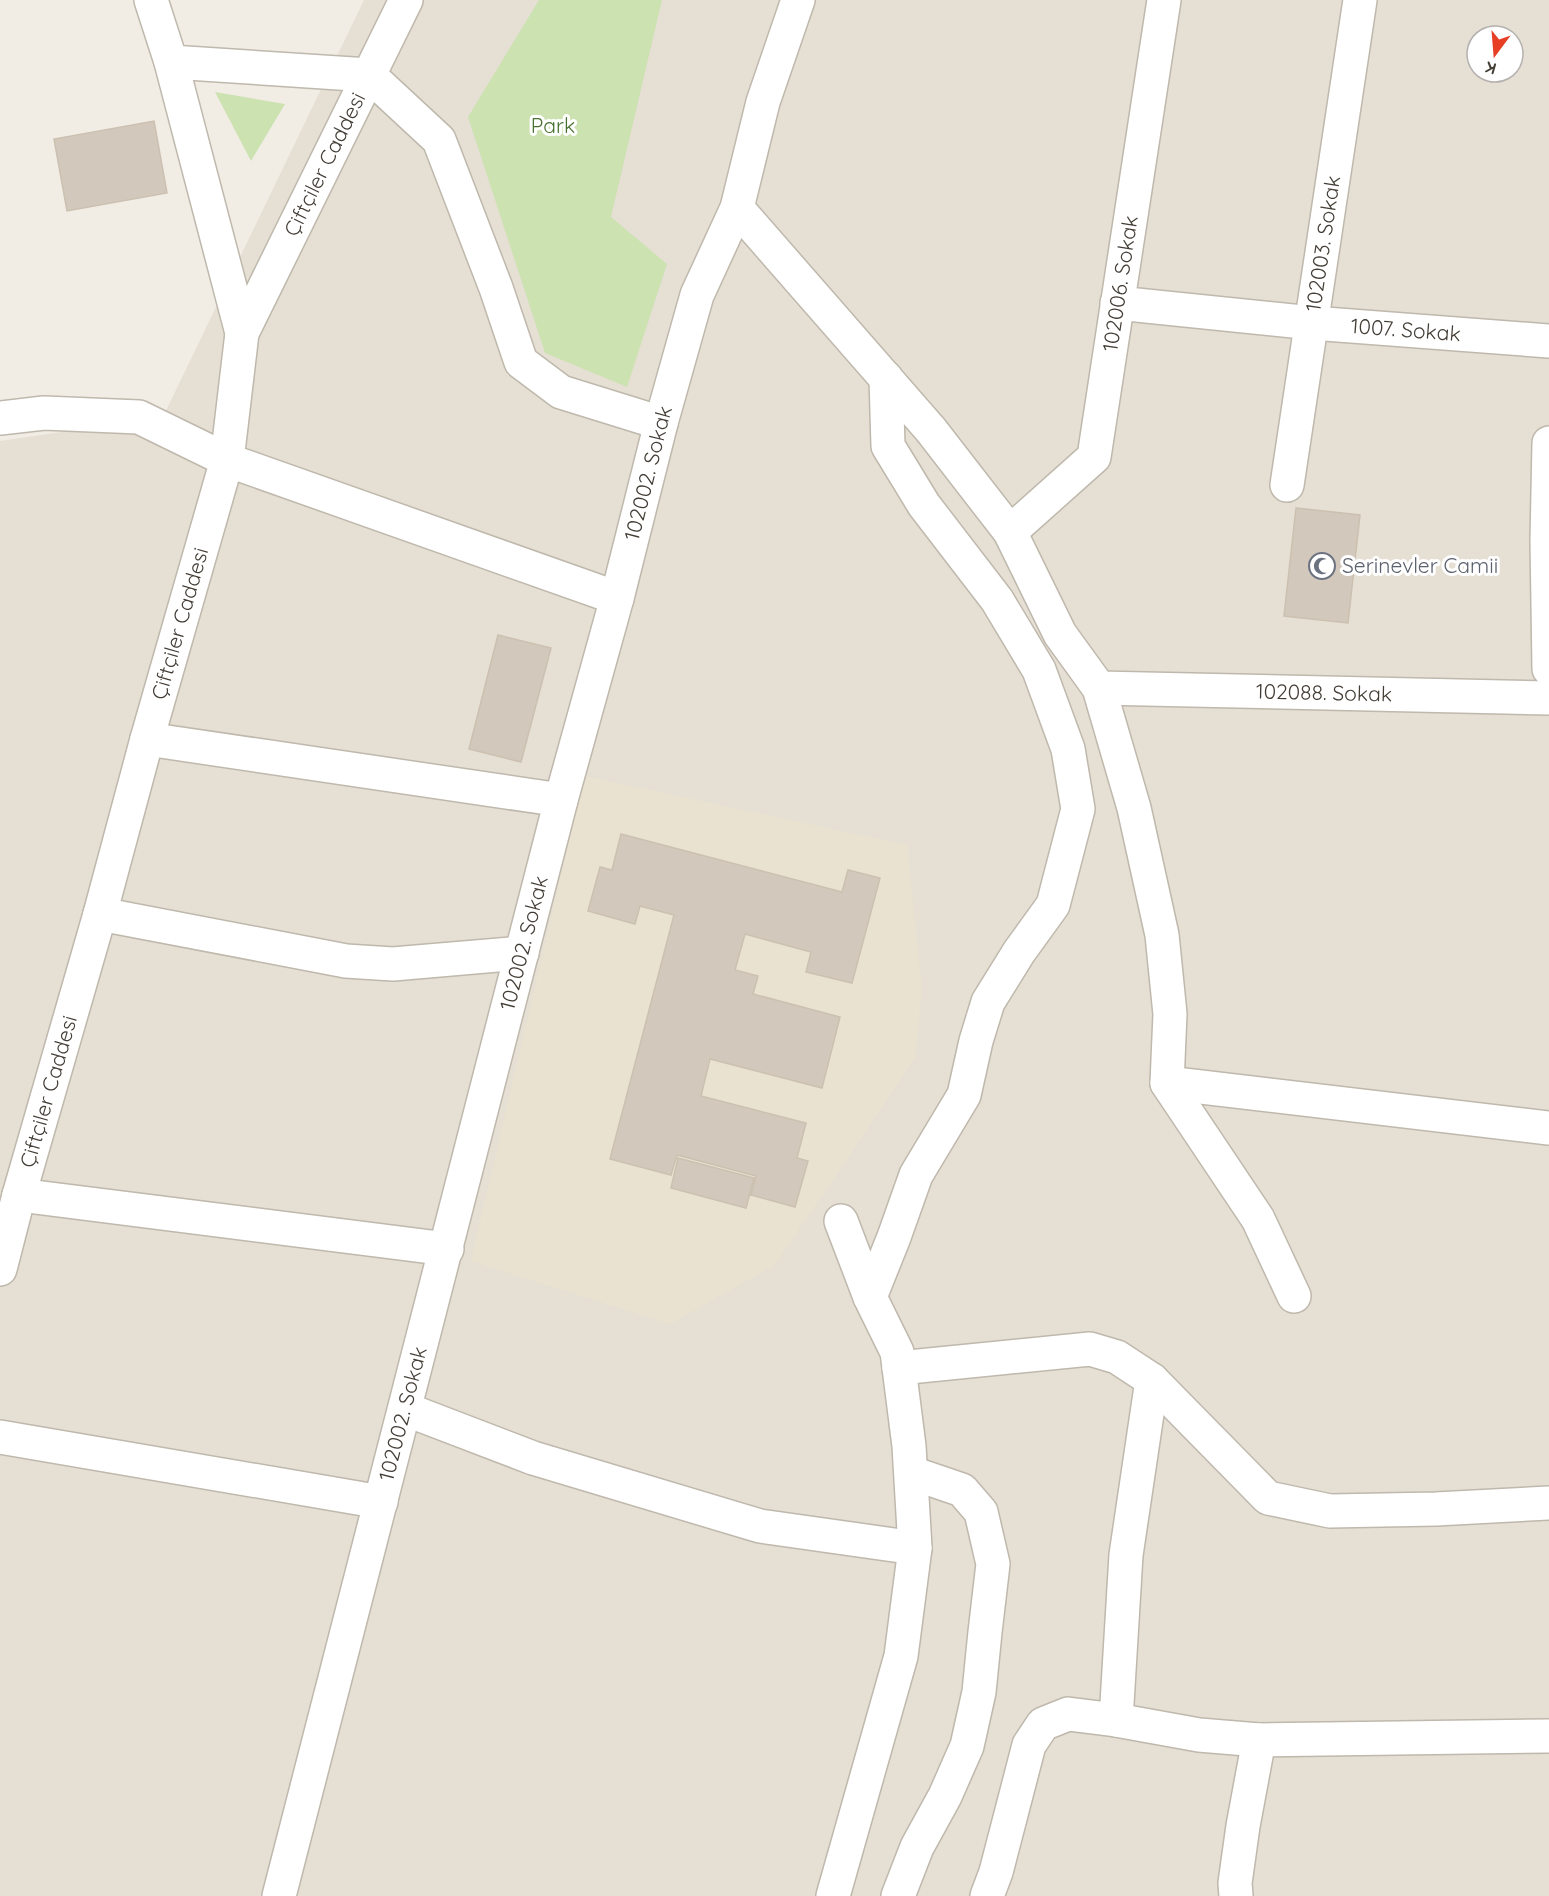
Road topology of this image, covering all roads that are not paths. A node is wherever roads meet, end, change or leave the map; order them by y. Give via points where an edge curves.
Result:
1 (151, 0) edge
2 (406, 0) edge
3 (798, 0) edge
4 (1164, 0) edge
5 (1360, 0) edge
6 (171, 62) junction
7 (369, 75) junction
8 (737, 208) junction
9 (1118, 303) junction
10 (1312, 323) junction
11 (242, 333) junction
12 (1549, 341) edge
13 (886, 378) junction
14 (0, 418) edge
15 (661, 423) junction
16 (1549, 443) edge
17 (227, 460) junction
18 (1287, 485) dead end
19 (1010, 532) junction
20 (616, 598) junction
21 (1548, 611) edge
22 (1549, 669) edge
23 (1099, 688) junction
24 (1549, 698) edge
25 (147, 739) junction
26 (561, 800) junction
27 (100, 914) junction
28 (522, 953) junction
29 (1167, 1083) junction
30 (1549, 1128) edge
31 (19, 1195) junction
32 (841, 1221) dead end
33 (3, 1247) edge
34 (447, 1249) junction
35 (1294, 1296) dead end
36 (870, 1297) junction
37 (899, 1368) junction
38 (1152, 1380) junction
39 (405, 1409) junction
40 (0, 1437) edge
41 (912, 1473) junction
42 (381, 1502) junction
43 (1549, 1503) edge
44 (915, 1548) junction
45 (1116, 1720) junction
46 (1549, 1736) edge
47 (1259, 1740) junction
48 (279, 1896) edge
49 (833, 1896) edge
50 (898, 1896) edge
51 (987, 1896) edge
52 (1236, 1896) edge

1 - 6 street
2 - 7 street, Çiftçiler Caddesi
3 - 8 street, 102002. Sokak via 763,102
4 - 9 street, 102006. Sokak
5 - 10 street, 102003. Sokak
6 - 7 street
6 - 11 street
7 - 11 street, Çiftçiler Caddesi
7 - 15 street via 439,140 521,362 561,392
8 - 13 street
8 - 15 street, 102002. Sokak via 697,295
9 - 10 street, 1007. Sokak
9 - 19 street, 102006. Sokak via 1094,457
10 - 12 street, 1007. Sokak
10 - 18 street, 102003. Sokak
11 - 17 street, Çiftçiler Caddesi
13 - 19 street
13 - 36 street via 888,446 924,505 997,600 1039,670 1068,749 1078,809 1053,905 988,1002 964,1095 916,1175
14 - 17 street via 44,412 139,417
15 - 20 street, 102002. Sokak
16 - 21 street
17 - 20 street
17 - 25 street, Çiftçiler Caddesi
19 - 23 street via 1060,634
20 - 26 street, 102002. Sokak
21 - 22 street
23 - 24 street, 102088. Sokak
23 - 29 street via 1134,808 1162,935 1170,1014
25 - 26 street
25 - 27 street, Çiftçiler Caddesi
26 - 28 street, 102002. Sokak
27 - 28 street via 346,961 393,964
27 - 31 street, Çiftçiler Caddesi
28 - 34 street, 102002. Sokak
29 - 30 street
29 - 35 street via 1258,1219
31 - 33 street, Çiftçiler Caddesi
31 - 34 street
32 - 36 street
34 - 39 street, 102002. Sokak
36 - 37 street via 897,1352
37 - 38 street via 1090,1348 1117,1357
37 - 41 street
38 - 43 street via 1268,1498 1330,1511
38 - 45 street via 1126,1555
39 - 42 street, 102002. Sokak
39 - 44 street via 533,1458 760,1526
40 - 42 street
41 - 44 street
41 - 50 street via 962,1490 981,1512 993,1564 980,1692 968,1746 917,1847
42 - 48 street, 102002. Sokak
44 - 49 street via 901,1656
45 - 47 street via 1199,1735
45 - 51 street via 1068,1714 1043,1724 1029,1745
46 - 47 street
47 - 52 street via 1243,1826

